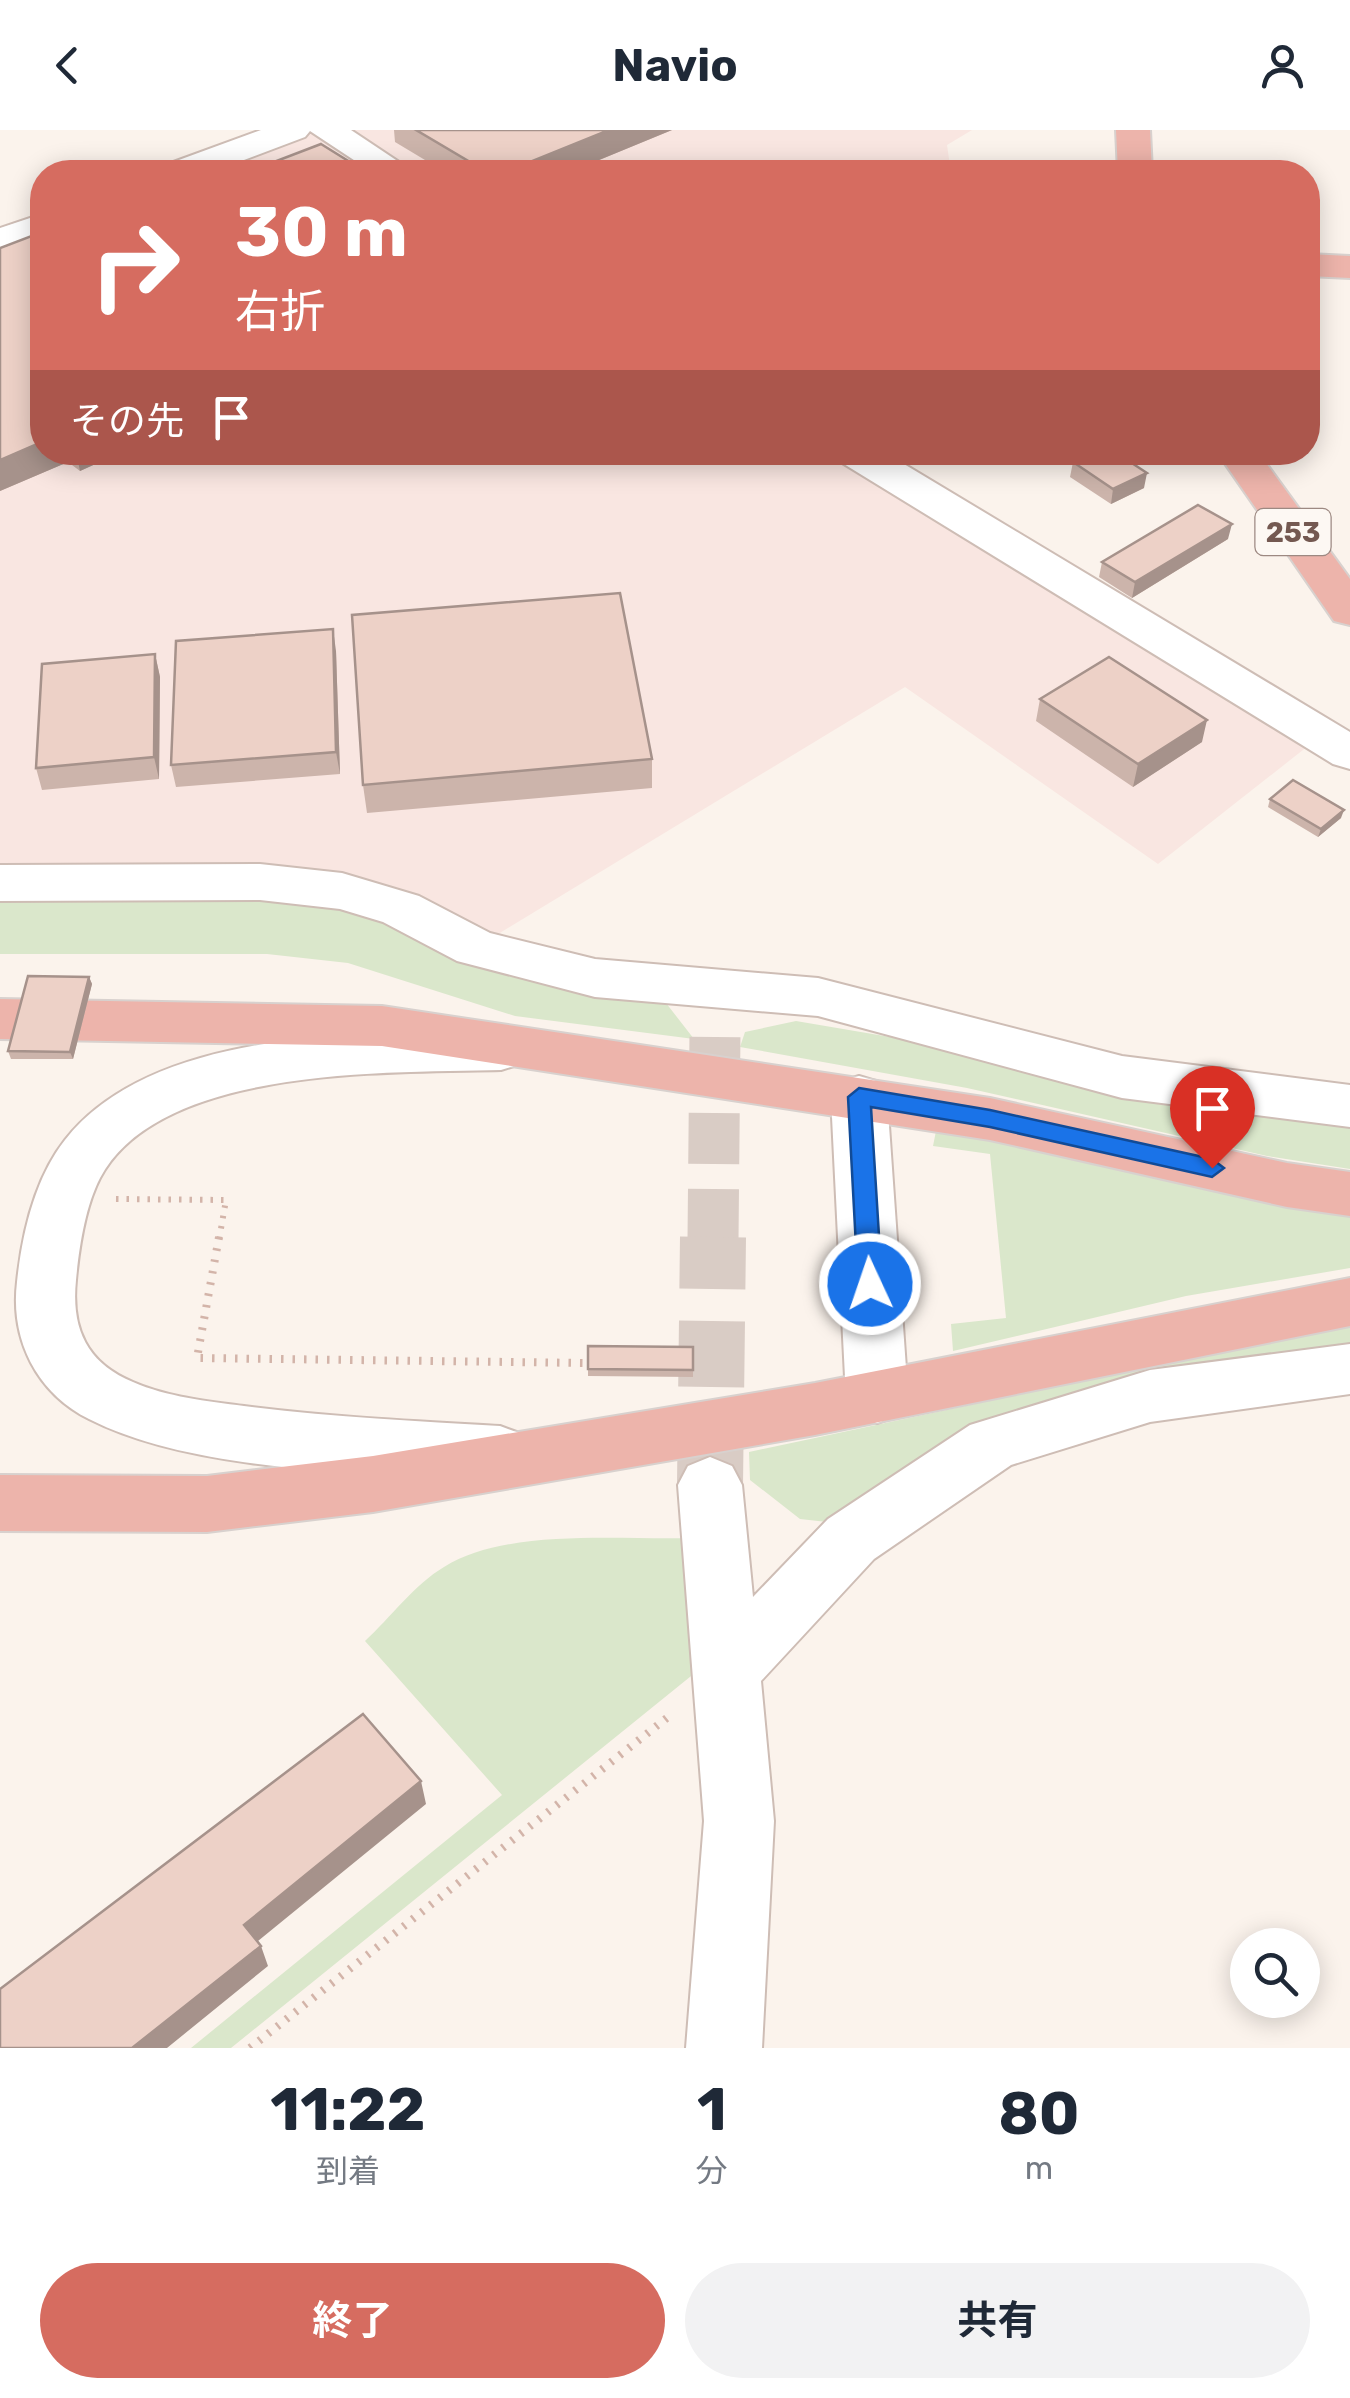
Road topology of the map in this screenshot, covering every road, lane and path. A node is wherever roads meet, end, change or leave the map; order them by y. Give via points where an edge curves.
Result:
1 (293, 130) edge
2 (327, 130) edge
3 (1133, 130) edge
4 (212, 160) edge
5 (376, 160) edge
6 (1135, 160) edge
7 (30, 230) edge
8 (0, 241) edge
9 (1320, 265) edge
10 (1350, 267) edge
11 (875, 465) edge
12 (1246, 465) edge
13 (1350, 611) edge
14 (1350, 752) edge
15 (0, 883) edge
16 (0, 1019) edge
17 (541, 1048) junction
18 (859, 1097) junction
19 (1350, 1106) edge
20 (1350, 1194) edge
21 (62, 1198) junction
22 (1350, 1302) edge
23 (588, 1363) edge
24 (1350, 1370) edge
25 (877, 1397) junction
26 (532, 1455) junction
27 (710, 1485) tunnel mouth
28 (0, 1503) edge
29 (726, 1671) junction
30 (250, 2048) edge
31 (724, 2048) edge

1 - 4 street
2 - 5 street
3 - 6 highway
7 - 8 street
9 - 10 highway
11 - 14 street
12 - 13 highway, 253
15 - 19 street via 260,882 342,891 401,909 476,948 706,1008 818,998 1122,1077
16 - 17 highway via 382,1026
17 - 18 highway
17 - 21 street via 357,1056 267,1066 191,1085 130,1111 88,1151
18 - 20 highway
18 - 25 street
21 - 23 path via 226,1200 197,1358
21 - 26 street via 43,1289 48,1343 80,1383 134,1411 222,1429
22 - 25 highway
24 - 29 street via 1150,1396 992,1444 852,1540
25 - 26 highway
26 - 28 highway via 207,1504
27 - 29 street
29 - 30 path
29 - 31 street via 738,1821

